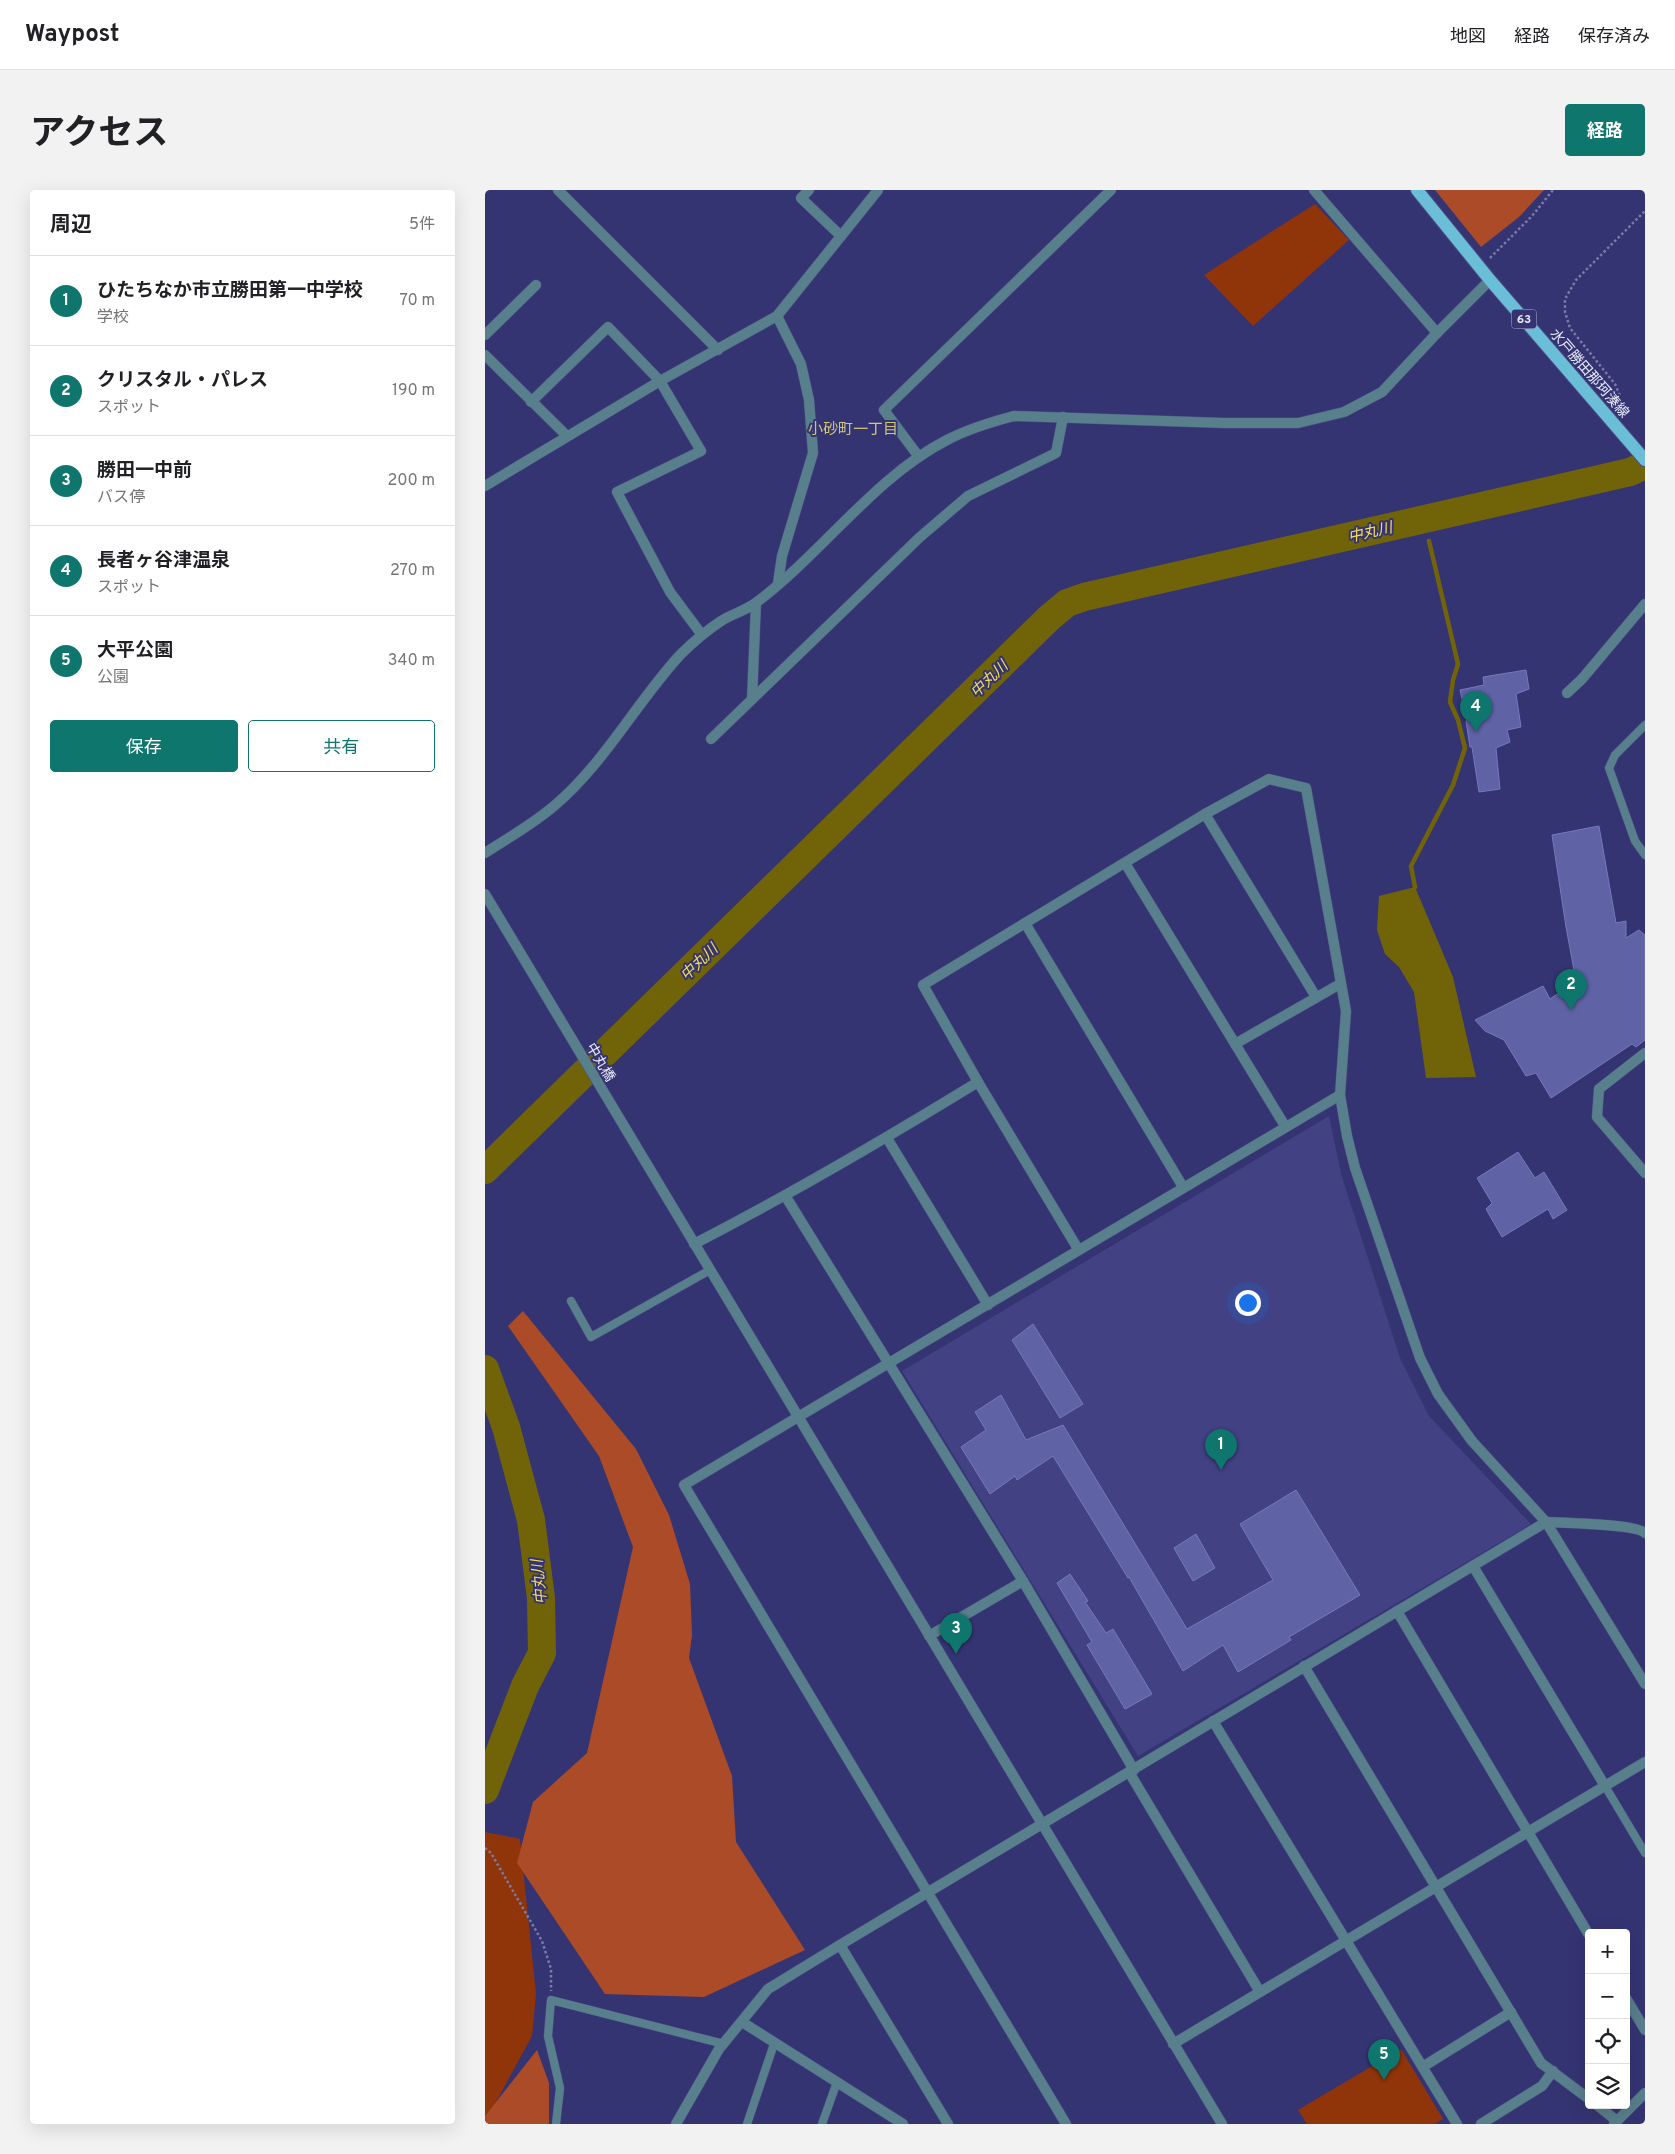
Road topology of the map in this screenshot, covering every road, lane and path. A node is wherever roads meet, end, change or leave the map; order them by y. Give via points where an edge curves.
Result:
1 (558, 190) edge
2 (809, 190) edge
3 (878, 190) edge
4 (1111, 190) edge
5 (1315, 190) edge
6 (1417, 190) edge
7 (1553, 190) edge
8 (1645, 211) edge
9 (841, 236) junction
10 (1480, 268) junction
11 (1490, 280) junction
12 (536, 285) dead end
13 (777, 316) junction
14 (1437, 333) junction
15 (485, 335) edge
16 (719, 350) junction
17 (485, 355) edge
18 (661, 382) junction
19 (531, 402) junction
20 (1605, 414) junction
21 (1063, 417) junction
22 (567, 436) junction
23 (919, 457) junction
24 (1645, 460) edge
25 (485, 486) edge
26 (778, 583) junction
27 (756, 603) junction
28 (1645, 604) edge
29 (702, 635) junction
30 (1567, 693) dead end
31 (752, 699) junction
32 (1645, 726) edge
33 (711, 739) dead end
34 (1205, 814) junction
35 (485, 853) edge
36 (1645, 855) edge
37 (1125, 863) junction
38 (485, 894) edge
39 (1025, 923) junction
40 (1340, 984) junction
41 (1316, 997) junction
42 (1235, 1044) junction
43 (1645, 1053) edge
44 (978, 1082) junction
45 (1340, 1095) junction
46 (1285, 1126) junction
47 (887, 1138) junction
48 (1645, 1173) edge
49 (1183, 1187) junction
50 (786, 1197) junction
51 (694, 1244) junction
52 (1078, 1249) junction
53 (709, 1270) junction
54 (571, 1301) dead end
55 (988, 1305) junction
56 (887, 1363) junction
57 (798, 1417) junction
58 (1546, 1522) junction
59 (1645, 1533) edge
60 (1473, 1566) junction
61 (1023, 1581) junction
62 (1397, 1611) junction
63 (929, 1636) junction
64 (1304, 1666) junction
65 (1645, 1684) edge
66 (1213, 1721) junction
67 (1645, 1762) edge
68 (1132, 1771) junction
69 (1605, 1786) junction
70 (1042, 1824) junction
71 (1527, 1832) junction
72 (485, 1848) edge
73 (1645, 1853) edge
74 (1438, 1887) junction
75 (926, 1893) junction
76 (1585, 1929) edge
77 (1346, 1942) junction
78 (840, 1945) junction
79 (1260, 1992) junction
80 (551, 2000) junction
81 (1630, 2005) edge
82 (1511, 2012) junction
83 (742, 2022) junction
84 (1645, 2030) edge
85 (723, 2044) junction
86 (774, 2044) junction
87 (1173, 2044) junction
88 (1424, 2066) junction
89 (1553, 2071) junction
90 (837, 2082) junction
91 (1645, 2093) edge
92 (1585, 2096) edge
93 (1601, 2109) edge
94 (1616, 2122) edge
95 (556, 2124) edge
96 (676, 2124) edge
97 (747, 2124) edge
98 (822, 2124) edge
99 (903, 2124) edge
100 (948, 2124) edge
101 (1066, 2124) edge
102 (1222, 2124) edge
103 (1457, 2124) edge
104 (1481, 2124) edge

1 - 16 street
2 - 9 street via 801,198
3 - 9 street
4 - 23 street via 883,410
5 - 14 street
6 - 10 main road, 水戸勝田那珂湊線 / 63
7 - 10 path
8 - 20 path via 1577,280 1565,299 1570,328 1615,384 1620,396
9 - 13 street
10 - 11 main road, 水戸勝田那珂湊線 / 63
11 - 14 street
11 - 20 main road, 水戸勝田那珂湊線 / 63
12 - 15 street
13 - 16 street
13 - 26 street via 801,364 809,400 813,453 782,556
14 - 21 street via 1382,392 1344,412 1298,423
16 - 18 street
17 - 19 street
18 - 19 street via 608,327
18 - 22 street
18 - 29 street via 701,451 617,492 671,592
19 - 22 street
20 - 24 main road, 水戸勝田那珂湊線 / 63
21 - 23 street via 1014,416 984,424 946,440
21 - 31 street via 1056,453 968,496 920,537
22 - 25 street
23 - 26 street via 894,474 806,561
26 - 27 street
27 - 29 street
27 - 31 street
28 - 30 street
29 - 35 street via 658,680 596,761 555,805
31 - 33 street
32 - 36 lane via 1615,755 1609,768 1635,841
34 - 37 street
34 - 40 street via 1269,779 1306,788
34 - 41 street
37 - 39 street
37 - 42 street
38 - 51 street, 中丸橋
39 - 44 street via 923,985
39 - 49 street
40 - 41 street
40 - 45 street via 1345,1011
41 - 42 street
42 - 46 street
43 - 48 street via 1599,1089 1597,1117
44 - 47 street
44 - 52 street
45 - 46 street
45 - 58 street via 1355,1168 1420,1358 1438,1394 1472,1440
46 - 49 street
47 - 50 street
47 - 55 street
49 - 52 street
50 - 51 street
50 - 56 street
51 - 53 street, 中丸橋
52 - 55 street
53 - 54 lane via 591,1337
53 - 57 street, 中丸橋
55 - 56 street
56 - 57 street
56 - 61 street
57 - 63 street, 中丸橋
57 - 75 street via 684,1485
58 - 59 street via 1622,1526
58 - 60 street
58 - 65 street
60 - 62 street
60 - 69 street
61 - 63 street
61 - 68 street
62 - 64 street
62 - 71 street
63 - 70 street, 中丸橋
64 - 66 street
64 - 74 street
66 - 68 street
66 - 77 street
67 - 69 street
68 - 70 street
68 - 79 street
69 - 71 street
69 - 73 lane
70 - 75 street
70 - 87 street, 中丸橋
71 - 74 street
71 - 76 street
72 - 80 path via 491,1853 542,1941 551,1969
74 - 77 street
74 - 82 street
75 - 78 street
75 - 101 street
77 - 79 street
77 - 88 street
78 - 83 street via 768,1989
78 - 100 street
79 - 87 street
80 - 85 lane
80 - 95 lane via 549,2036 559,2088
81 - 84 street
82 - 88 street
82 - 89 street via 1541,2063
83 - 85 street
83 - 86 street
85 - 96 street
86 - 90 street
86 - 97 lane
87 - 102 street, 中丸橋
88 - 103 street
89 - 92 street
89 - 104 street via 1542,2086
90 - 98 lane
90 - 99 street
91 - 94 street
93 - 94 street

